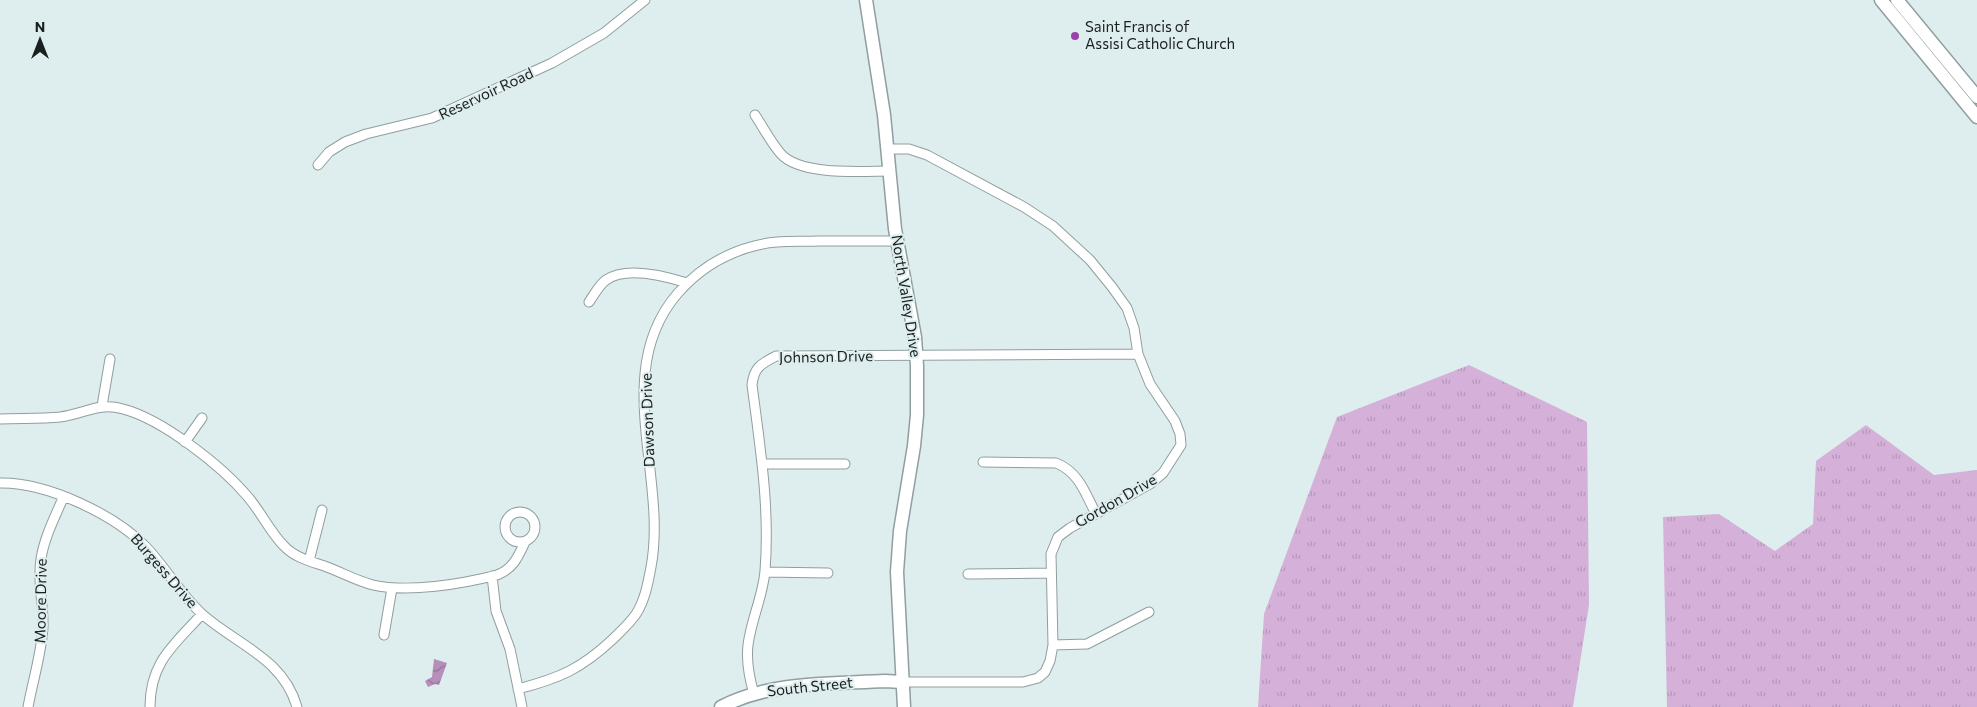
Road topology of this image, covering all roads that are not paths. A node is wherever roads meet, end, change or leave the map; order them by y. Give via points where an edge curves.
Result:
1 (645, 0) edge
2 (866, 0) edge
3 (1881, 0) edge
4 (1897, 0) edge
5 (1977, 97) edge
6 (755, 115) dead end
7 (1977, 117) edge
8 (888, 150) junction
9 (318, 165) dead end
10 (890, 171) junction
11 (897, 241) junction
12 (687, 283) junction
13 (588, 302) dead end
14 (1138, 354) junction
15 (916, 356) junction
16 (110, 359) dead end
17 (102, 406) junction
18 (202, 418) dead end
19 (0, 419) edge
20 (186, 442) junction
21 (983, 462) dead end
22 (763, 464) junction
23 (845, 464) dead end
24 (0, 483) edge
25 (63, 498) junction
26 (322, 510) dead end
27 (1096, 514) junction
28 (526, 542) dead end
29 (309, 561) junction
30 (765, 572) junction
31 (828, 573) dead end
32 (1051, 573) junction
33 (968, 574) dead end
34 (492, 576) junction
35 (392, 588) junction
36 (1149, 612) dead end
37 (202, 614) junction
38 (384, 635) dead end
39 (1054, 645) junction
40 (902, 682) junction
41 (518, 688) junction
42 (754, 694) junction
43 (28, 707) edge
44 (150, 707) edge
45 (297, 707) edge
46 (522, 707) edge
47 (721, 707) edge
48 (904, 707) edge

1 - 9 street, Reservoir Road via 604,33 558,60 432,118 346,142 329,152
2 - 8 street, North Valley Drive
3 - 7 street
4 - 5 street
6 - 10 street via 782,155 807,168
8 - 10 street, North Valley Drive
8 - 14 street, Gordon Drive via 909,149 927,154 1054,226 1090,260 1122,301 1134,328
10 - 11 street, North Valley Drive
11 - 12 street, Dawson Drive via 789,242 756,246 721,258
11 - 15 street, North Valley Drive
12 - 13 street via 646,273 620,274 605,280
12 - 41 street, Dawson Drive via 661,318 652,336 646,364 646,447 655,526 652,563 642,602 625,627 583,664 554,678
14 - 15 street, Johnson Drive
14 - 27 street, Gordon Drive via 1150,384 1175,421 1181,445 1163,473 1150,484
15 - 22 street, Johnson Drive via 776,356 762,363 754,373 752,385
15 - 40 street, North Valley Drive via 917,415 897,565
16 - 17 street
17 - 19 street via 58,417
17 - 20 street via 140,415
18 - 20 street
20 - 29 street via 246,495 284,547
21 - 27 street via 1056,463 1066,467 1077,477
22 - 23 street
22 - 30 street, Johnson Drive
24 - 25 street, Burgess Drive via 35,487
25 - 37 street, Burgess Drive via 104,515 128,530
25 - 43 street, Moore Drive via 40,561 43,620
26 - 29 street
27 - 32 street, Gordon Drive via 1058,537 1051,554
28 - 34 street via 506,571
29 - 35 street via 364,582
30 - 31 street
30 - 42 street, Johnson Drive via 748,643
32 - 33 street
32 - 39 street, Gordon Drive
34 - 35 street via 427,587
34 - 41 street via 496,611 510,649
35 - 38 street
36 - 39 street via 1087,644
37 - 44 street via 165,654 153,678
37 - 45 street, Burgess Drive via 273,665
39 - 40 street, Gordon Drive via 1045,672 1038,678 1023,682
40 - 42 street, South Street via 792,687
40 - 48 street, North Valley Drive
41 - 46 street
42 - 47 street, South Street

